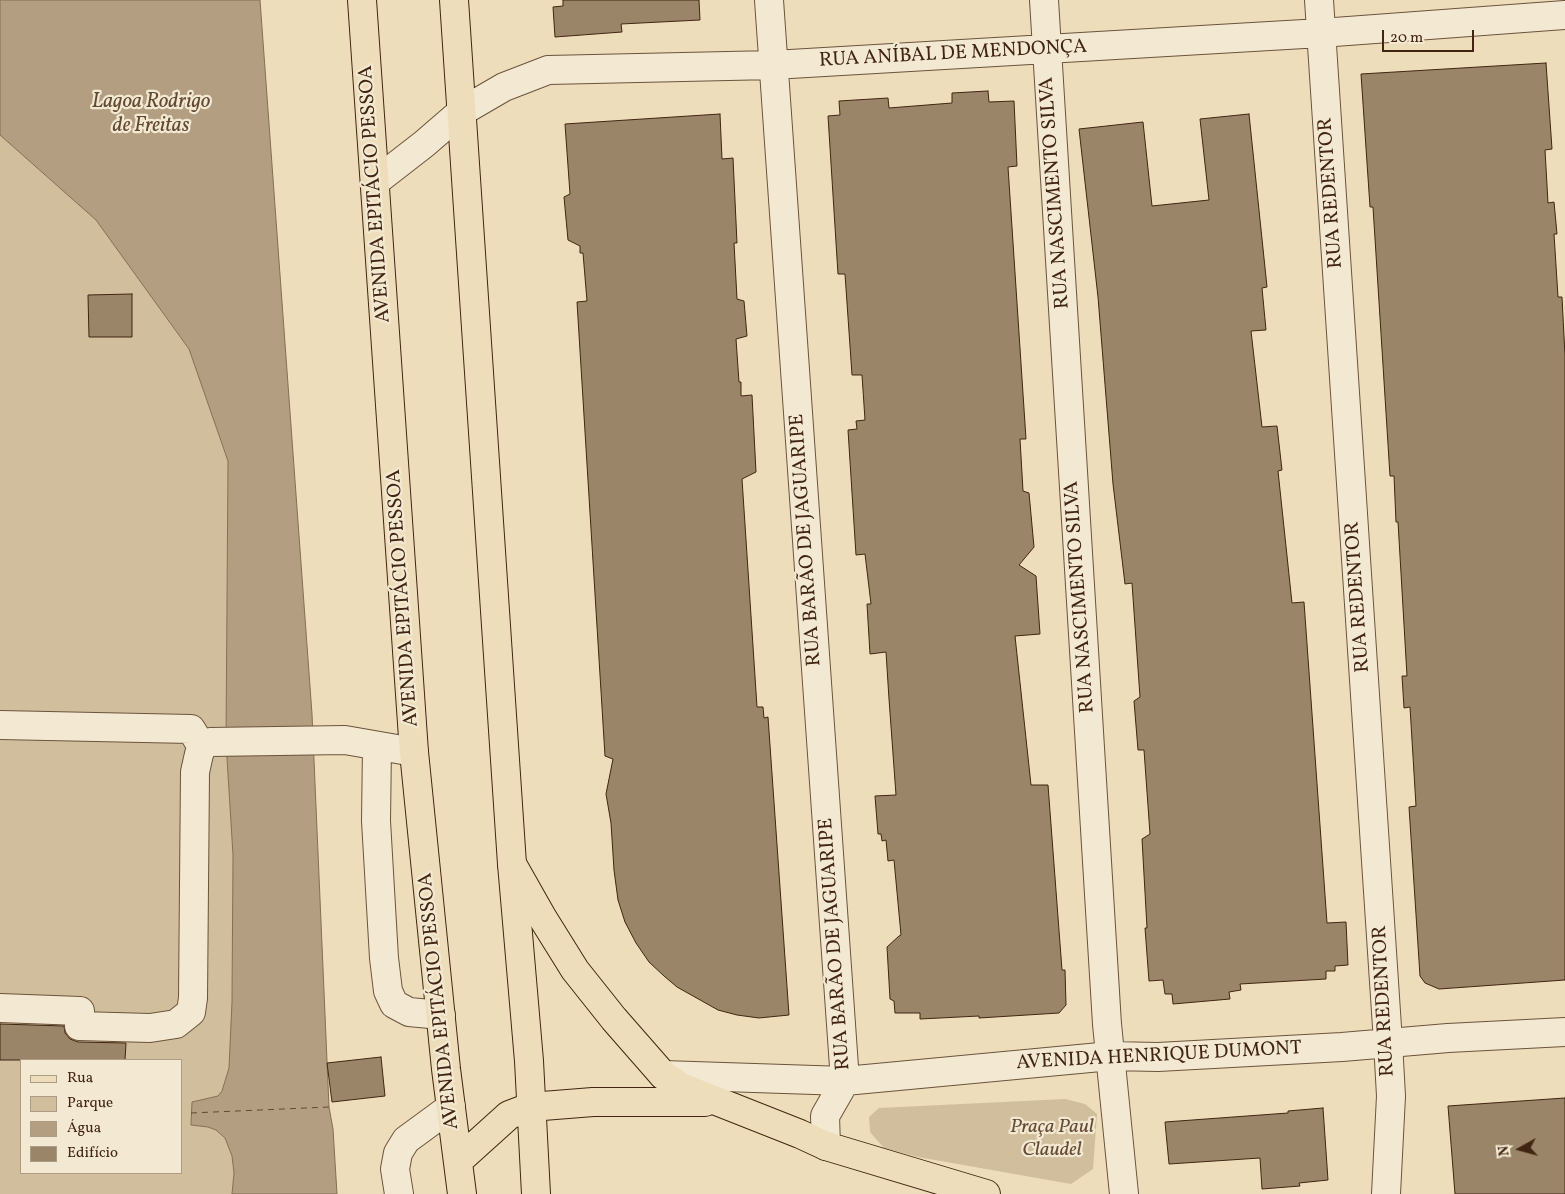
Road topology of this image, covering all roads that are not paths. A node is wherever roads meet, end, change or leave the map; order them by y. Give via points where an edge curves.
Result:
1 (362, 0) edge
2 (454, 0) edge
3 (769, 0) edge
4 (1044, 0) edge
5 (1319, 0) edge
6 (1565, 15) edge
7 (1321, 33) junction
8 (1047, 49) junction
9 (773, 65) junction
10 (461, 112) junction
11 (376, 182) junction
12 (0, 725) edge
13 (206, 745) junction
14 (377, 746) junction
15 (414, 752) junction
16 (512, 864) junction
17 (0, 1008) edge
18 (440, 1015) junction
19 (1565, 1032) edge
20 (1388, 1042) junction
21 (1111, 1056) junction
22 (663, 1075) junction
23 (845, 1081) junction
24 (716, 1102) junction
25 (451, 1107) junction
26 (530, 1107) junction
27 (826, 1146) junction
28 (458, 1160) junction
29 (940, 1188) edge
30 (399, 1194) edge
31 (462, 1194) edge
32 (536, 1194) edge
33 (986, 1194) edge
34 (1124, 1194) edge
35 (1386, 1194) edge

1 - 11 main road, AVENIDA EPITÁCIO PESSOA
2 - 10 main road
3 - 9 street, RUA BARÃO DE JAGUARIPE
4 - 8 street, RUA NASCIMENTO SILVA
5 - 7 street, RUA REDENTOR
6 - 7 street, RUA ANÍBAL DE MENDONÇA
7 - 8 street, RUA ANÍBAL DE MENDONÇA
7 - 20 street, RUA REDENTOR
8 - 9 street, RUA ANÍBAL DE MENDONÇA
8 - 21 street, RUA NASCIMENTO SILVA
9 - 10 street, RUA ANÍBAL DE MENDONÇA via 548,70 504,87
9 - 23 street, RUA BARÃO DE JAGUARIPE
10 - 11 street, RUA ANÍBAL DE MENDONÇA
10 - 16 main road
11 - 15 main road, AVENIDA EPITÁCIO PESSOA
12 - 13 street via 191,730
13 - 14 street via 345,740
13 - 17 street via 195,772 191,1012 176,1024 150,1028 79,1026 80,1011
14 - 15 street
14 - 18 street via 376,821 388,991 394,1004 409,1012
15 - 18 main road, AVENIDA EPITÁCIO PESSOA
16 - 22 main road via 576,970 614,1020
16 - 26 main road
18 - 25 main road, AVENIDA EPITÁCIO PESSOA
19 - 20 street, AVENIDA HENRIQUE DUMONT
20 - 21 street, AVENIDA HENRIQUE DUMONT via 1158,1057
20 - 35 street, RUA REDENTOR via 1391,1096
21 - 23 street, AVENIDA HENRIQUE DUMONT
21 - 34 street, RUA NASCIMENTO SILVA
22 - 23 street, AVENIDA HENRIQUE DUMONT
22 - 24 main road via 681,1087
23 - 27 street via 825,1116
24 - 26 main road via 593,1102
24 - 27 main road
25 - 28 main road, AVENIDA EPITÁCIO PESSOA
25 - 30 street via 406,1140 398,1153 395,1169
26 - 28 main road via 509,1115
26 - 32 main road
27 - 29 main road
28 - 31 main road, AVENIDA EPITÁCIO PESSOA
29 - 33 main road

